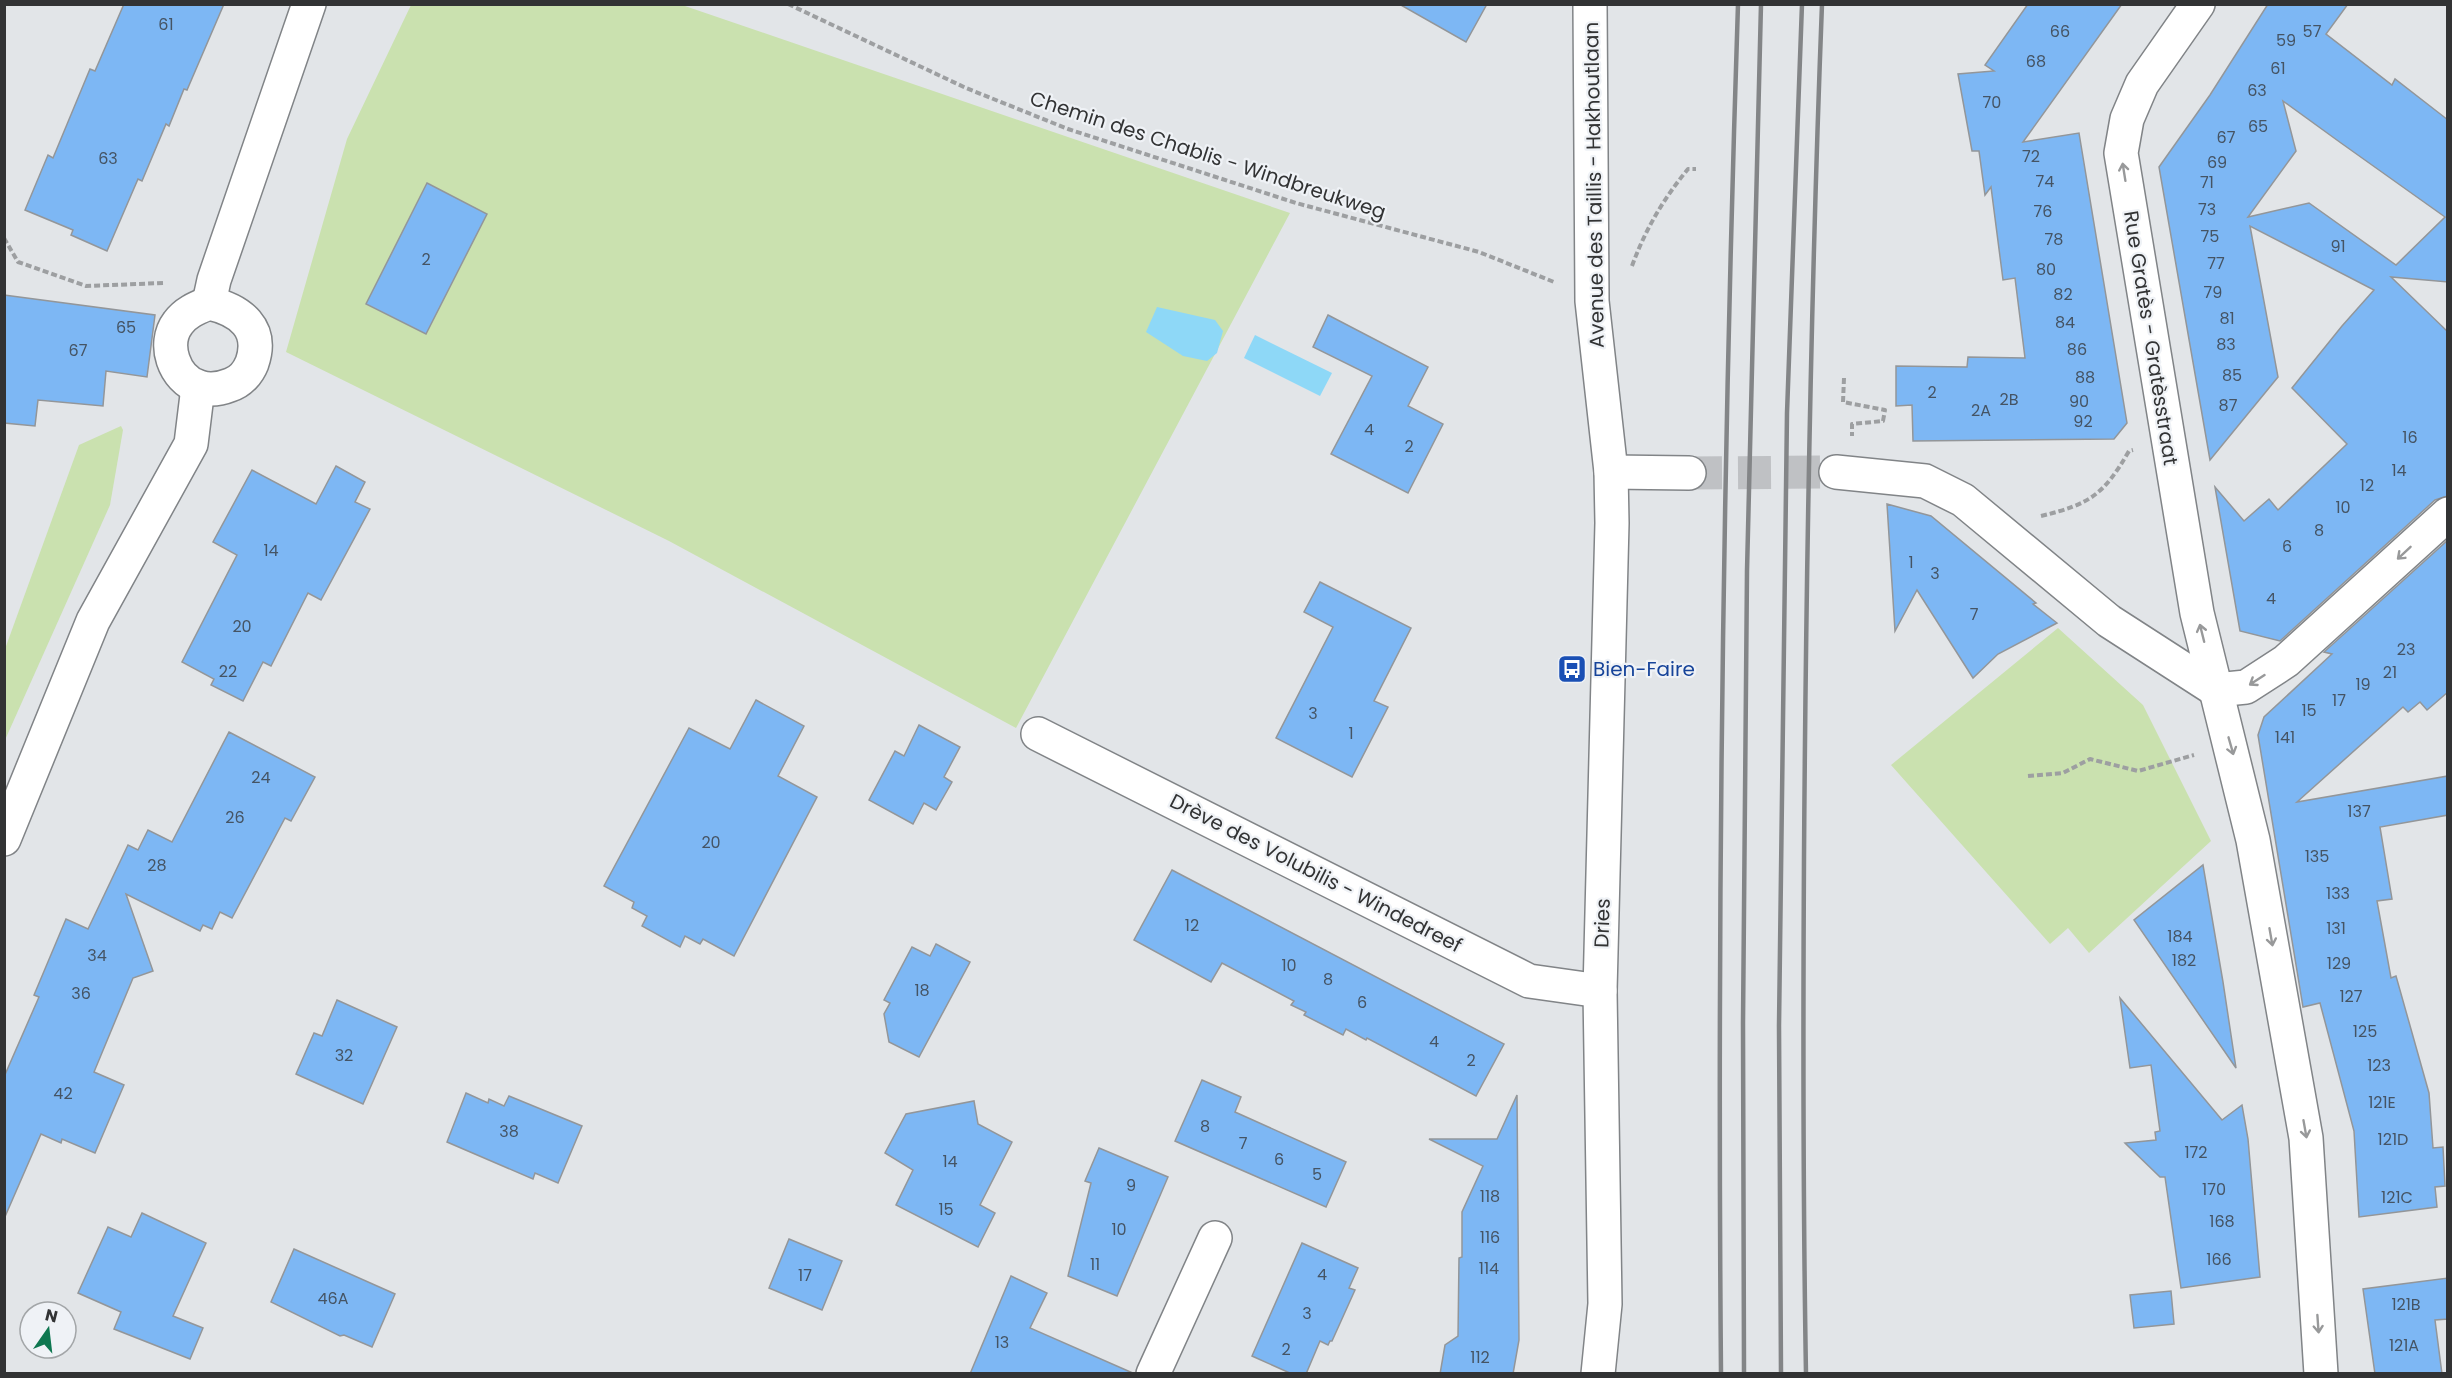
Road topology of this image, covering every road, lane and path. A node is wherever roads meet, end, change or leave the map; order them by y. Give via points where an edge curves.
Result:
1 (309, 4) edge
2 (788, 4) edge
3 (1590, 4) edge
4 (2198, 4) edge
5 (1696, 169) dead end
6 (4, 238) edge
7 (1630, 273) dead end
8 (211, 292) junction
9 (1592, 301) junction
10 (1844, 378) dead end
11 (198, 387) junction
12 (1863, 439) dead end
13 (2141, 449) dead end
14 (1611, 472) junction
15 (1836, 472) tunnel mouth
16 (1689, 473) tunnel mouth
17 (2448, 514) edge
18 (2031, 519) dead end
19 (2216, 690) junction
20 (1038, 734) dead end
21 (2199, 753) dead end
22 (2028, 776) dead end
23 (4, 839) edge
24 (1600, 991) junction
25 (1215, 1238) dead end
26 (1153, 1374) edge
27 (1598, 1374) edge
28 (2321, 1374) edge

1 - 8 street
2 - 9 path, Chemin des Chablis - Windbreukweg via 966,88 1068,129 1296,203 1479,252
3 - 9 street, Avenue des Taillis - Hakhoutlaan
19 -> 4 street, Rue Gratès - Gratèsstraat via 2197,613 2121,153 2127,119 2142,84
5 - 7 path via 1688,169 1667,197
6 - 8 path via 18,262 86,286
8 - 11 street via 177,324 170,342 172,361 182,377
8 - 11 street via 244,318 254,334 255,352 249,371 235,384 217,390
9 - 14 street, Avenue des Taillis - Hakhoutlaan
10 - 12 path via 1843,402 1885,410 1883,421 1852,424 1851,438
11 - 23 street via 191,444 93,621
13 - 18 path via 2129,451 2113,479 2096,496 2072,509
14 - 16 street
14 - 24 street, Dries
15 - 19 street via 1924,481 1964,500 2109,621
17 -> 19 street via 2286,661 2246,687
19 -> 28 street, Rue Gratès - Gratèsstraat via 2253,840 2306,1138
20 - 24 street, Drève des Volubilis - Windedreef via 1529,981
21 - 22 path via 2138,771 2090,759 2063,773
24 - 27 street, Dries via 1605,1304
25 - 26 street

